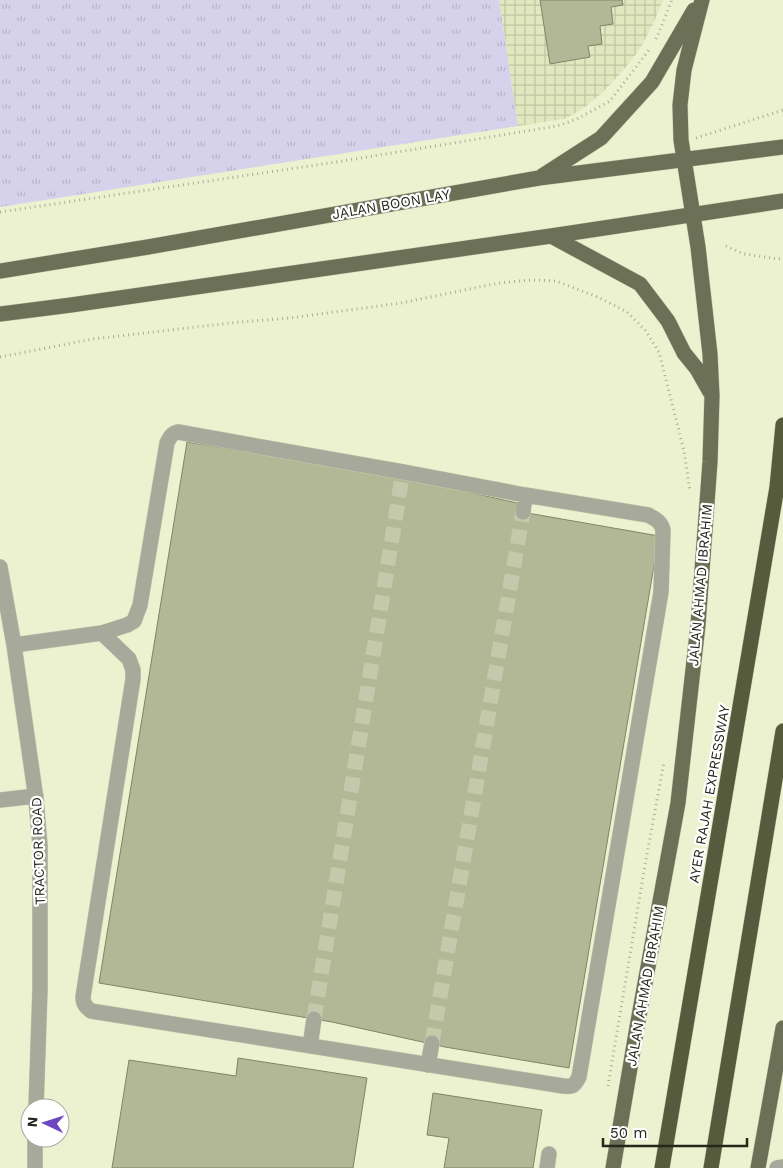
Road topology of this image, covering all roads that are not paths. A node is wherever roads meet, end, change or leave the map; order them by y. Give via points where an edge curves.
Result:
1 (701, 0) edge
2 (783, 147) edge
3 (685, 160) junction
4 (539, 178) junction
5 (783, 201) edge
6 (694, 214) junction
7 (551, 236) junction
8 (0, 271) edge
9 (2, 317) edge
10 (712, 396) junction
11 (783, 425) edge
12 (525, 495) junction
13 (522, 512) tunnel mouth
14 (0, 567) edge
15 (102, 632) junction
16 (14, 645) junction
17 (783, 731) edge
18 (36, 796) junction
19 (0, 800) edge
20 (314, 1019) tunnel mouth
21 (783, 1028) edge
22 (432, 1043) tunnel mouth
23 (310, 1046) junction
24 (428, 1065) junction
25 (778, 1086) edge
26 (36, 1098) edge
27 (35, 1148) edge
28 (783, 1167) edge
29 (35, 1168) edge
30 (613, 1168) edge
31 (662, 1168) edge
32 (711, 1168) edge
33 (758, 1168) edge
34 (776, 1168) edge

1 - 3 main road, JALAN AHMAD IBRAHIM via 684,70 680,105
1 - 4 main road via 652,82 601,138
2 - 3 main road, JALAN BOON LAY
3 - 4 main road, JALAN BOON LAY
3 - 6 main road, JALAN AHMAD IBRAHIM
4 - 8 main road, JALAN BOON LAY
5 - 6 main road
6 - 7 main road
6 - 10 main road, JALAN AHMAD IBRAHIM via 709,338
7 - 9 main road
7 - 10 main road via 640,284 668,321
10 - 30 main road, JALAN AHMAD IBRAHIM via 698,625 678,803
11 - 31 highway, AYER RAJAH EXPRESSWAY via 777,487
12 - 13 street
12 - 15 street via 178,432 167,443 138,613 127,625
12 - 24 street via 648,515 662,524 663,530 661,592 579,1077 572,1086 562,1086
14 - 16 street, TRACTOR ROAD
15 - 16 street
15 - 23 street via 129,659 133,679 83,1002 85,1006 91,1011
16 - 18 street, TRACTOR ROAD
17 - 32 highway
18 - 19 street
18 - 26 street, TRACTOR ROAD via 40,846
20 - 23 street
21 - 25 main road
22 - 24 street
23 - 24 street
25 - 33 main road
27 - 29 street
28 - 34 street

